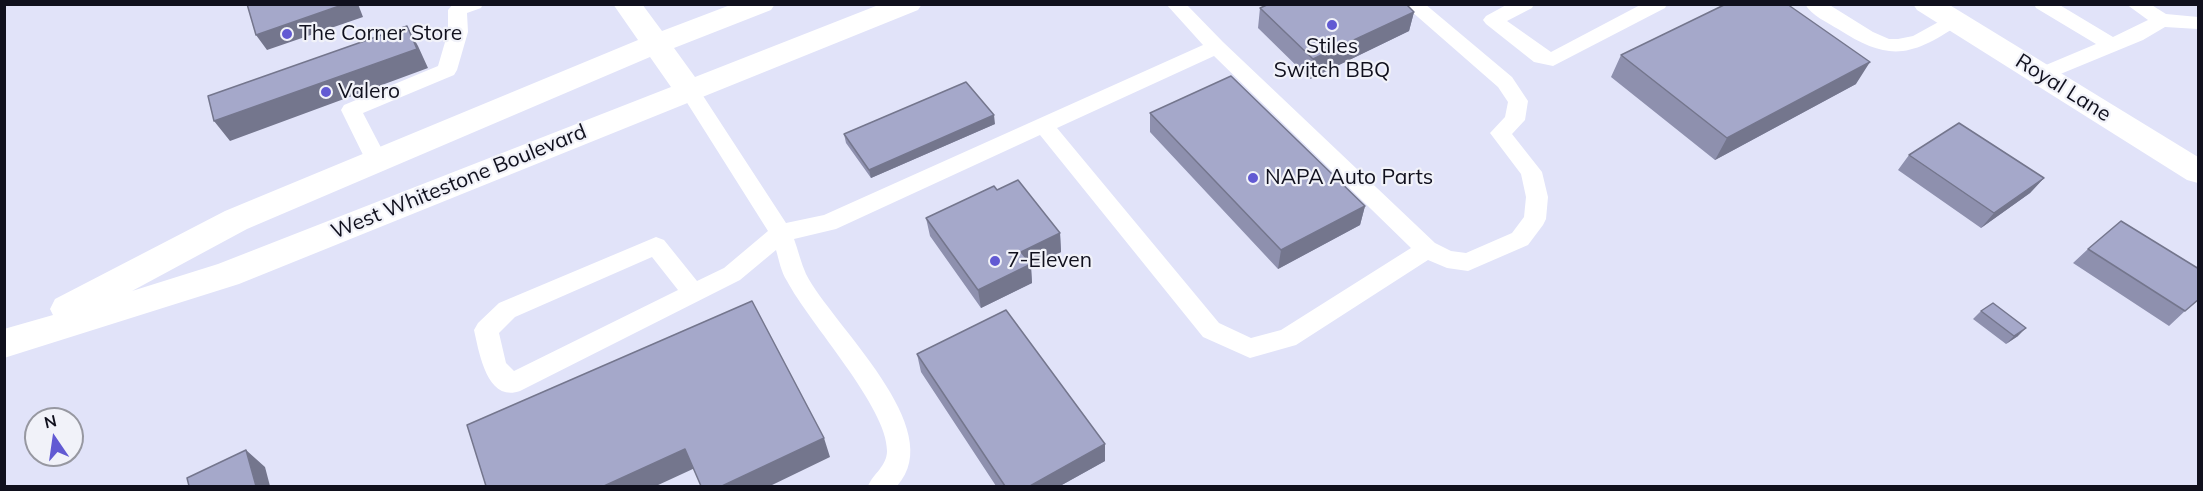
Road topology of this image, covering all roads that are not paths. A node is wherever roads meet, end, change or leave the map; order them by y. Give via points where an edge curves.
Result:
1 (474, 4) edge
2 (627, 4) edge
3 (761, 4) edge
4 (908, 4) edge
5 (1412, 4) edge
6 (1525, 4) edge
7 (1658, 4) edge
8 (1814, 4) edge
9 (1927, 4) edge
10 (2043, 4) edge
11 (2135, 4) edge
12 (1178, 5) edge
13 (1953, 20) junction
14 (2162, 20) junction
15 (2199, 23) edge
16 (656, 44) junction
17 (2112, 45) junction
18 (1216, 47) junction
19 (2041, 75) junction
20 (689, 90) junction
21 (1043, 125) junction
22 (377, 161) junction
23 (2199, 172) edge
24 (781, 232) junction
25 (1427, 249) junction
26 (694, 293) junction
27 (4, 343) edge
28 (881, 486) edge

1 - 22 lane via 457,10 458,32 447,70 351,110
2 - 16 main road
3 - 16 main road, West Whitestone Boulevard
4 - 20 main road, West Whitestone Boulevard
5 - 25 lane via 1512,91 1518,101 1515,120 1500,133 1531,172 1537,197 1534,219 1520,239 1495,252 1468,261 1447,259
6 - 7 lane via 1493,20 1540,57 1553,59
8 - 13 lane via 1863,35 1897,47 1920,41
9 - 13 main road, Royal Lane
10 - 17 lane
11 - 14 lane
12 - 18 lane
13 - 19 main road, Royal Lane
14 - 15 lane
14 - 17 lane
16 - 20 main road
16 - 22 main road, West Whitestone Boulevard
17 - 19 lane
18 - 21 lane
18 - 25 lane
19 - 23 main road, Royal Lane
20 - 24 lane
20 - 27 main road, West Whitestone Boulevard via 227,275
21 - 24 lane via 828,222
21 - 25 lane via 1211,330 1250,348 1288,338
22 - 27 main road, West Whitestone Boulevard via 236,220
24 - 26 lane via 732,274
24 - 28 lane via 796,277 891,414 900,451 894,472
26 - 26 lane via 511,384 495,368 486,330 507,310 656,246

